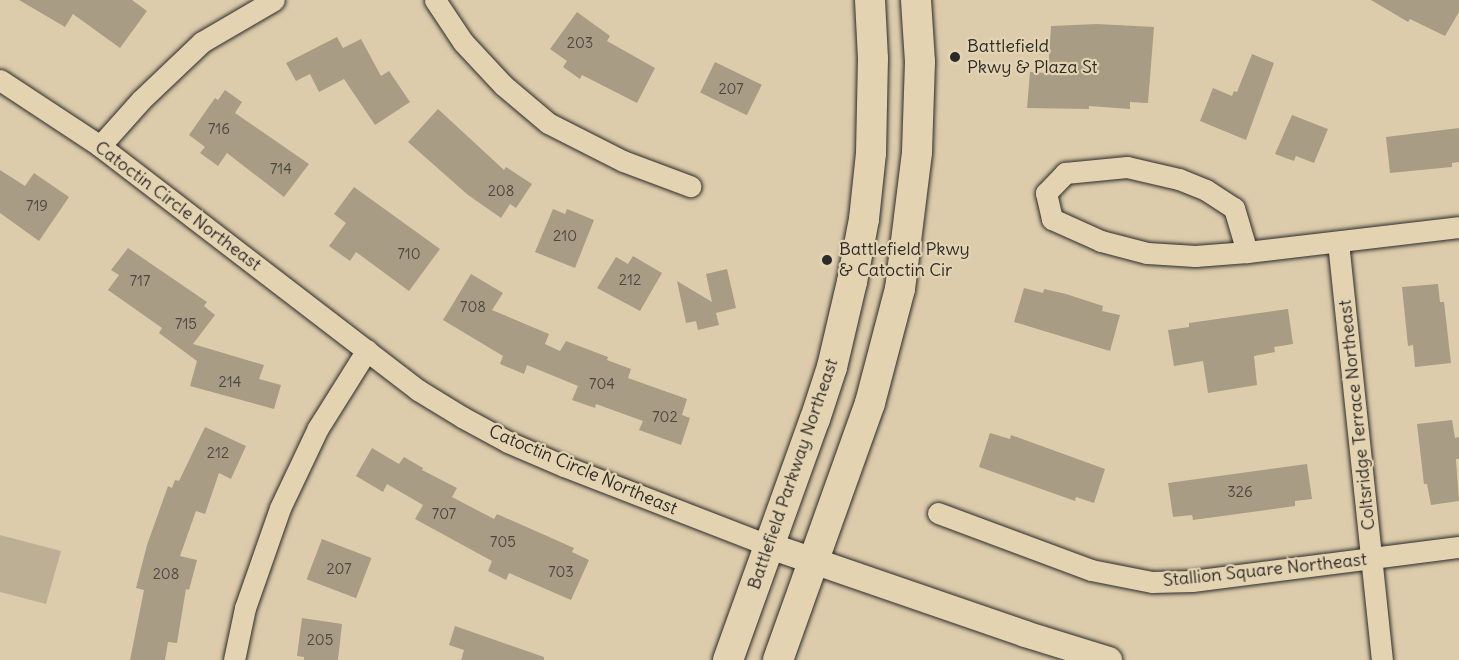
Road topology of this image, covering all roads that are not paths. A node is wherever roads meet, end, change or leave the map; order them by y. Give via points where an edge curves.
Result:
1 (274, 0) edge
2 (435, 0) edge
3 (870, 0) edge
4 (916, 0) edge
5 (0, 80) edge
6 (100, 146) junction
7 (690, 186) dead end
8 (1459, 227) edge
9 (1338, 242) junction
10 (1247, 252) junction
11 (367, 350) junction
12 (938, 513) dead end
13 (770, 546) junction
14 (1459, 547) edge
15 (1373, 558) junction
16 (814, 561) junction
17 (234, 660) edge
18 (728, 660) edge
19 (778, 660) edge
20 (1109, 660) edge
21 (1382, 660) edge

1 - 6 street via 202,42
2 - 7 street via 462,42 503,86 548,123 623,161
3 - 13 main road, Battlefield Parkway Northeast via 871,153 864,219 832,368
4 - 16 main road via 920,62 917,152 900,289 870,403
5 - 6 street, Catoctin Circle Northeast
6 - 11 street, Catoctin Circle Northeast
8 - 9 street
9 - 10 street
9 - 15 street, Coltsridge Terrace Northeast
10 - 10 street via 1196,256 1148,253 1101,241 1052,219 1046,193 1065,172 1127,168 1179,179 1234,208
11 - 13 street, Catoctin Circle Northeast via 418,390 508,442
11 - 17 street via 318,428 280,508 245,608
12 - 15 street, Stallion Square Northeast via 1091,570 1152,582
13 - 16 street, Catoctin Circle Northeast
13 - 18 main road, Battlefield Parkway Northeast
14 - 15 street, Stallion Square Northeast
15 - 21 street, Coltsridge Terrace Northeast
16 - 19 main road
16 - 20 street, Catoctin Circle Northeast

